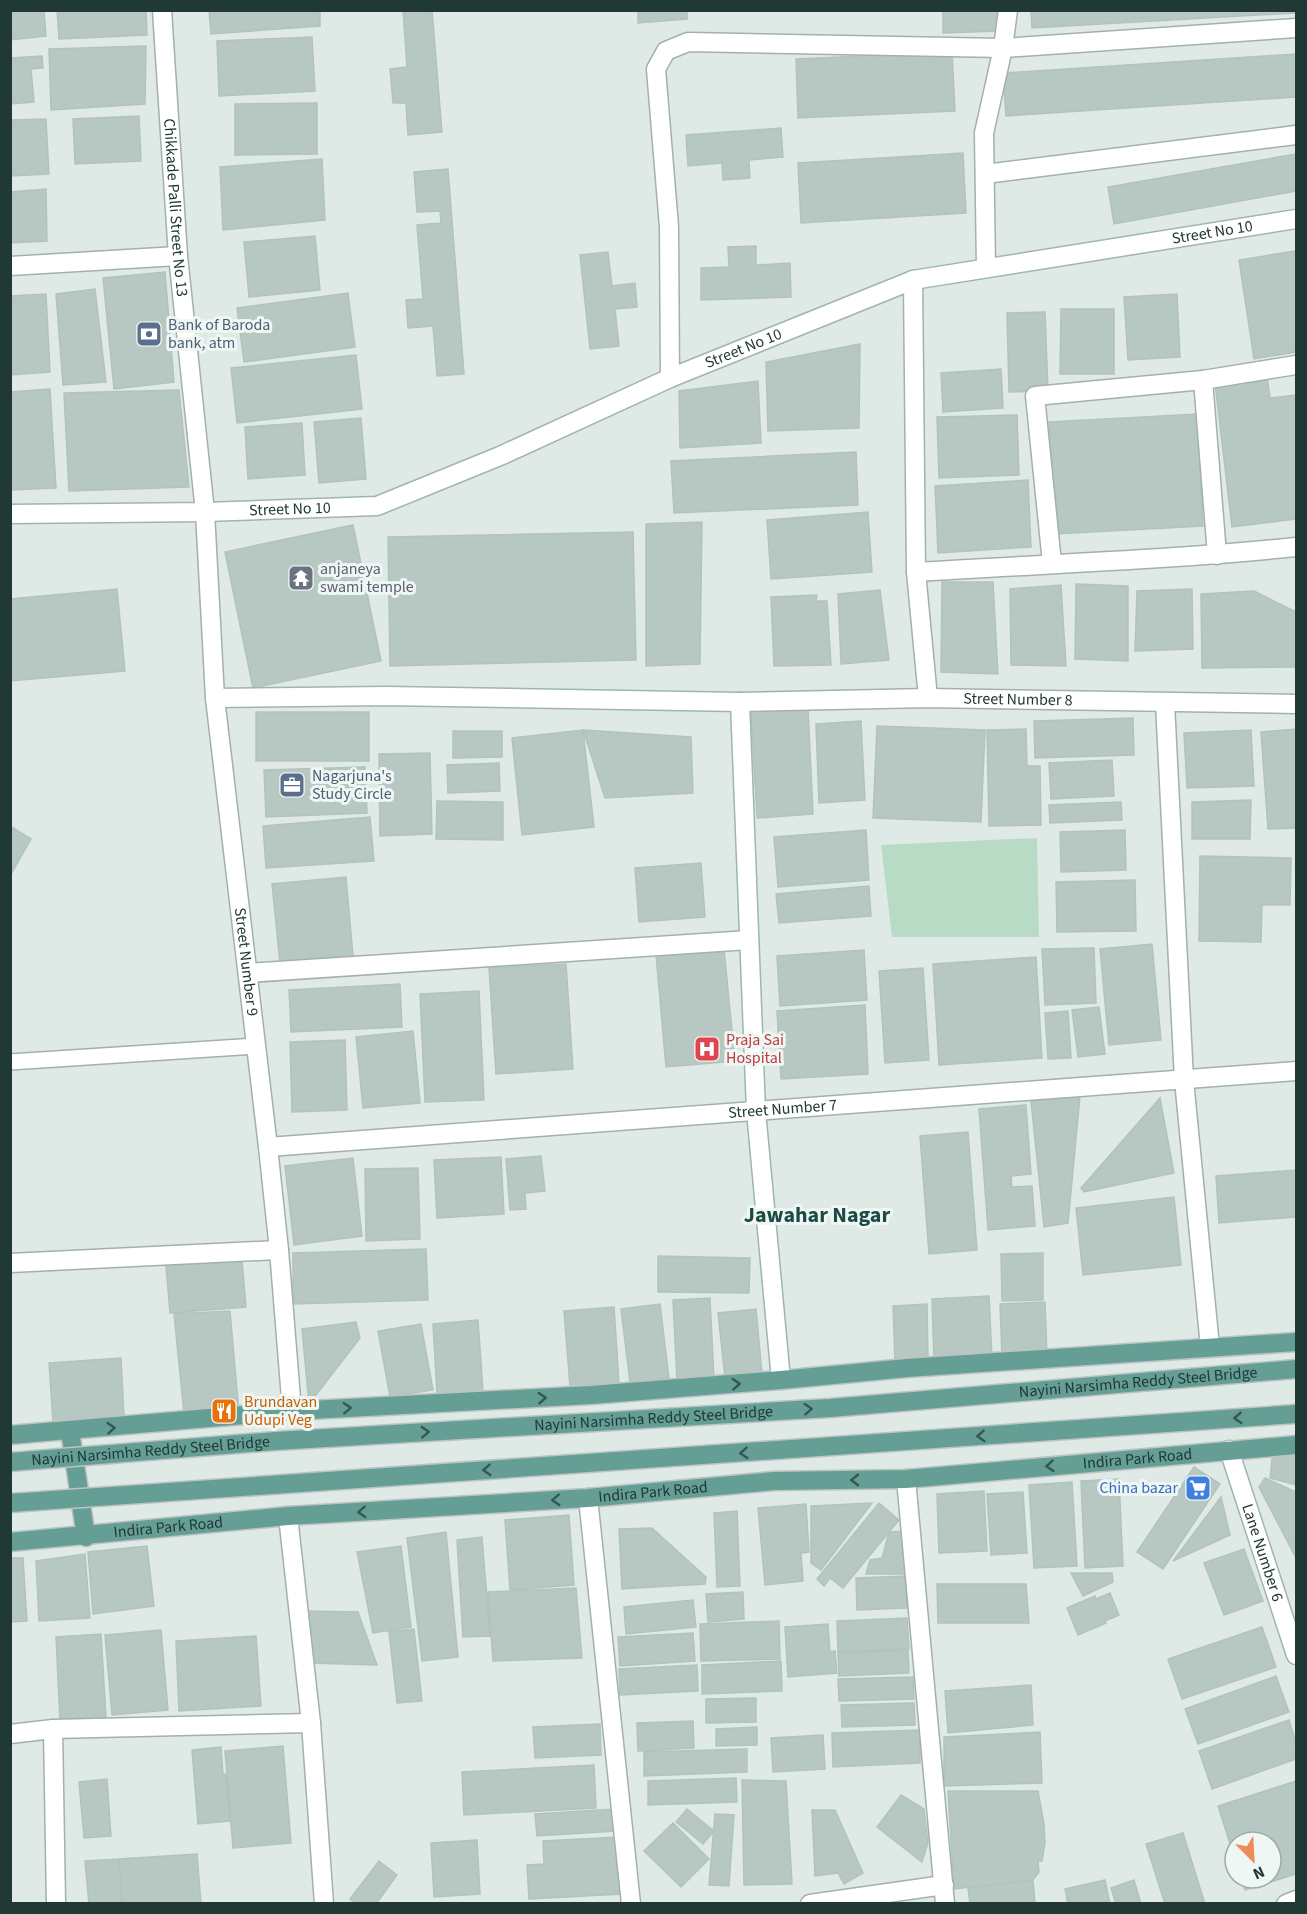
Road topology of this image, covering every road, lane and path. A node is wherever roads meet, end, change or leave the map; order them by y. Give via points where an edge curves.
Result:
1 (162, 10) edge
2 (1008, 10) edge
3 (1296, 28) edge
4 (1004, 48) junction
5 (1296, 135) edge
6 (985, 174) junction
7 (1296, 219) edge
8 (178, 256) junction
9 (10, 266) edge
10 (986, 268) junction
11 (913, 280) junction
12 (1296, 365) edge
13 (670, 378) junction
14 (1203, 380) junction
15 (205, 512) junction
16 (10, 514) edge
17 (1296, 547) edge
18 (1217, 555) junction
19 (1052, 563) junction
20 (916, 572) junction
21 (215, 698) junction
22 (928, 698) junction
23 (740, 702) junction
24 (1165, 703) junction
25 (1296, 704) edge
26 (749, 940) junction
27 (248, 973) junction
28 (256, 1046) junction
29 (10, 1062) edge
30 (1296, 1071) edge
31 (1184, 1080) junction
32 (756, 1111) junction
33 (268, 1147) junction
34 (279, 1250) junction
35 (10, 1263) edge
36 (1296, 1342) edge
37 (1210, 1347) junction
38 (1296, 1369) edge
39 (781, 1380) junction
40 (292, 1411) junction
41 (1296, 1414) edge
42 (70, 1431) junction
43 (10, 1435) edge
44 (1296, 1445) edge
45 (1229, 1450) junction
46 (10, 1462) edge
47 (906, 1479) junction
48 (588, 1498) junction
49 (10, 1503) edge
50 (288, 1516) junction
51 (86, 1536) junction
52 (10, 1542) edge
53 (1296, 1655) edge
54 (311, 1724) junction
55 (53, 1729) junction
56 (10, 1734) edge
57 (945, 1894) edge
58 (1296, 1900) edge
59 (56, 1904) edge
60 (324, 1904) edge
61 (631, 1904) edge
62 (810, 1904) edge
63 (1286, 1904) edge

1 - 8 street, Chikkade Palli Street No 13
2 - 4 street
3 - 4 street
4 - 6 street via 984,133
4 - 13 street via 688,42 666,51 656,69 669,227
5 - 6 street
6 - 10 street
7 - 10 street, Street No 10
8 - 9 street
8 - 15 street, Chikkade Palli Street No 13
10 - 11 street, Street No 10
11 - 13 street, Street No 10
11 - 20 street
12 - 14 street
13 - 15 street, Street No 10 via 500,456 377,506
14 - 18 street
14 - 19 street via 1035,396
15 - 16 street, Street No 10
15 - 21 street, Street Number 9
17 - 18 street
18 - 19 street
19 - 20 street
20 - 22 street
21 - 23 street, Street Number 8 via 387,696
21 - 27 street, Street Number 9
22 - 23 street, Street Number 8
22 - 24 street, Street Number 8
23 - 26 street
24 - 25 street, Street Number 8
24 - 31 street
26 - 27 street
26 - 32 street
27 - 28 street, Street Number 9
28 - 29 lane
28 - 33 street, Street Number 9
30 - 31 street, Street Number 7
31 - 32 street, Street Number 7
31 - 37 street
32 - 33 street, Street Number 7
32 - 39 street
33 - 34 street, Street Number 9
34 - 35 street
34 - 40 street, Street Number 9
36 - 37 main road
37 - 39 main road
46 -> 38 main road, Nayini Narsimha Reddy Steel Bridge, bridge via 276,1441 830,1408
40 -> 39 main road
42 -> 40 main road
41 -> 49 main road, bridge
42 - 43 main road
42 - 51 main road
44 - 45 main road, Indira Park Road
45 -> 47 main road, Indira Park Road
45 - 53 street, Lane Number 6
47 -> 48 main road, Indira Park Road via 774,1481
47 - 57 street
48 -> 50 main road, Indira Park Road
48 - 61 street
50 - 51 main road, Indira Park Road
50 - 54 street
51 - 52 main road, Indira Park Road
54 - 55 street
54 - 60 street
55 - 56 street
55 - 59 street
57 - 62 street
58 - 63 street

